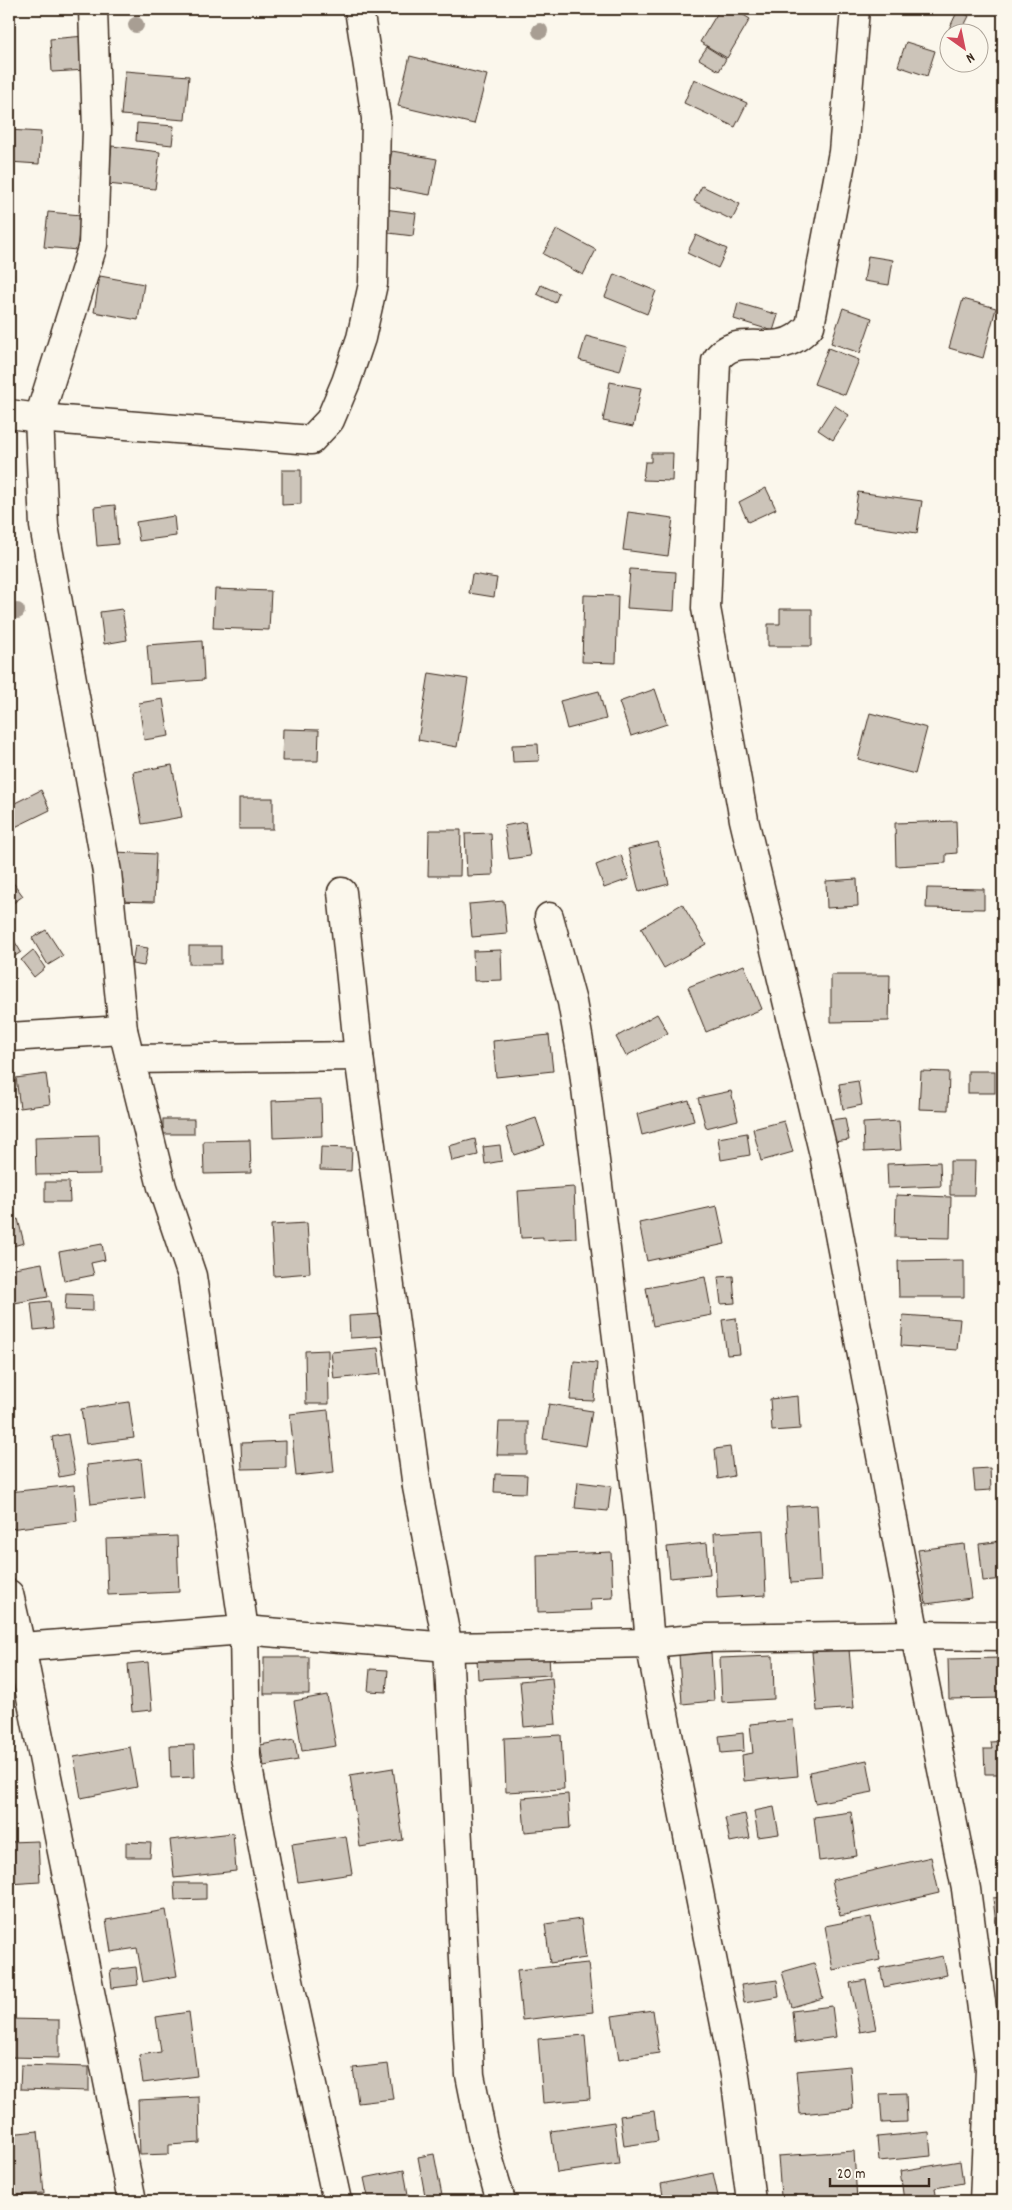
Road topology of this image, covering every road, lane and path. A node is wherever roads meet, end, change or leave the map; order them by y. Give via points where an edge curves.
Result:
1 (94, 9) edge
2 (359, 9) edge
3 (855, 9) edge
4 (9, 414) edge
5 (39, 418) junction
6 (342, 892) dead end
7 (549, 917) dead end
8 (123, 1030) junction
9 (9, 1037) edge
10 (359, 1056) junction
11 (131, 1059) junction
12 (9, 1594) edge
13 (244, 1630) junction
14 (915, 1635) junction
15 (1003, 1636) edge
16 (650, 1643) junction
17 (448, 1647) junction
18 (15, 1648) edge
19 (132, 2201) edge
20 (337, 2201) edge
21 (501, 2201) edge
22 (751, 2201) edge
23 (984, 2201) edge

1 - 5 street via 97,130 93,245
2 - 5 street via 376,118 373,284 361,338 330,420 311,440
3 - 14 street via 843,152 810,326 798,338 781,344 730,346 716,361 706,608 744,820 824,1155
4 - 5 street
5 - 8 street via 44,526 107,872
6 - 10 street
7 - 16 street via 572,1002 583,1064 639,1515
8 - 9 street
8 - 11 street
10 - 11 street
10 - 17 street via 417,1487
11 - 13 street via 162,1187 192,1276
12 - 18 street
13 - 17 street
13 - 18 street
13 - 20 street via 246,1757 281,1943
14 - 15 street
14 - 16 street via 705,1638
14 - 23 street via 966,1889 990,2069
16 - 17 street
16 - 22 street via 735,2075
17 - 21 street via 470,2075 483,2140
18 - 19 street

